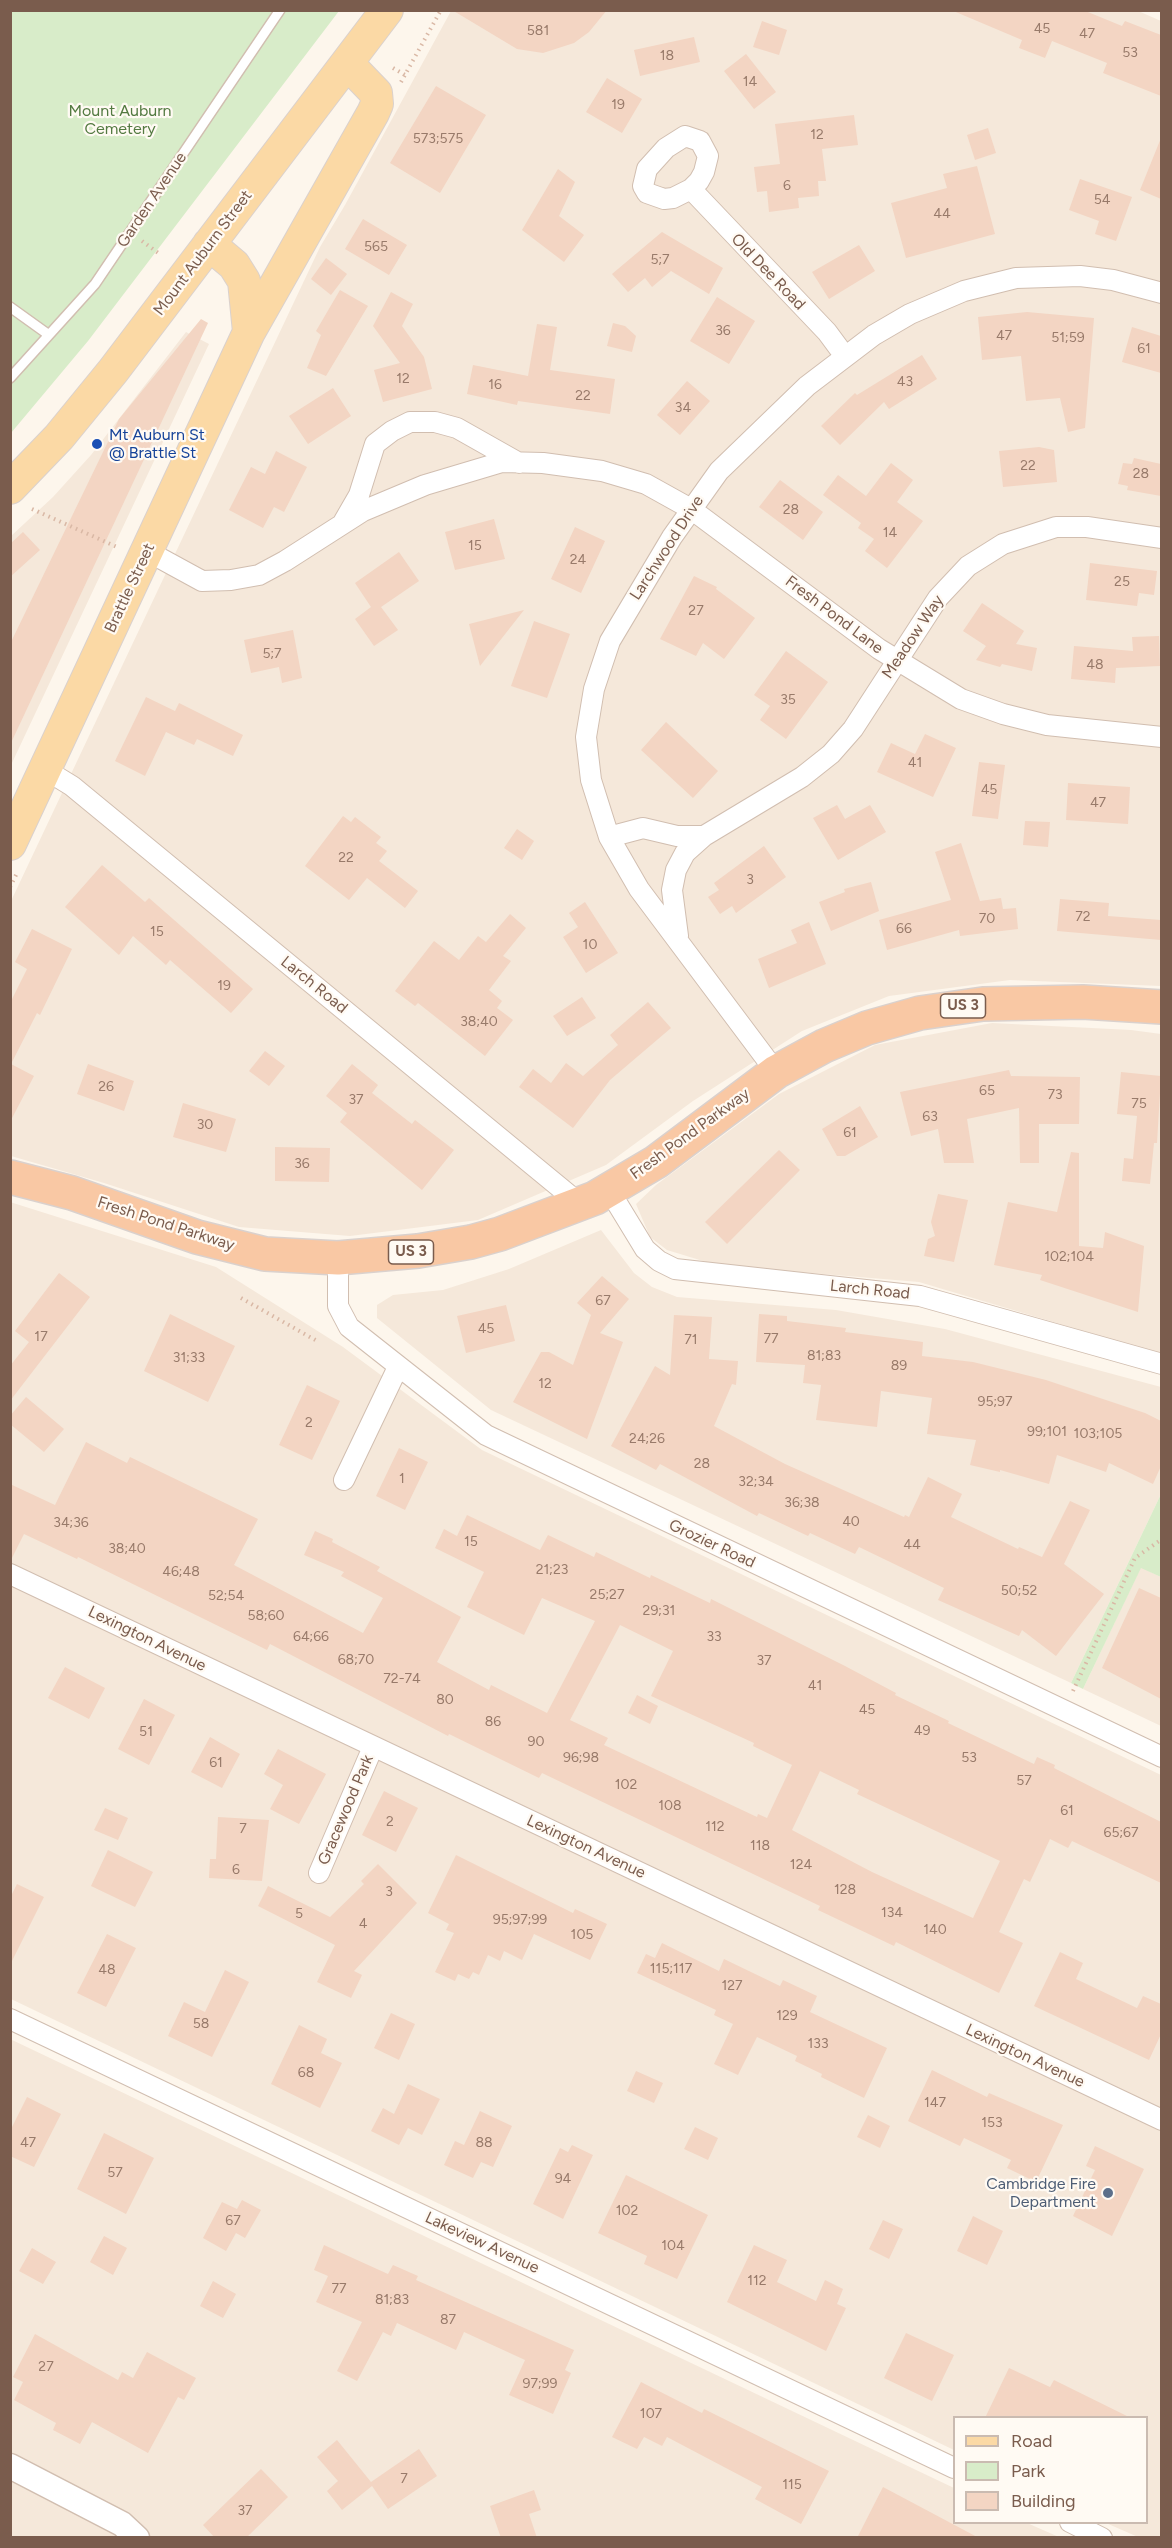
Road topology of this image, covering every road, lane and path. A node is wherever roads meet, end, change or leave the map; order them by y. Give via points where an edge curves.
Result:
1 (280, 10) edge
2 (441, 10) edge
3 (382, 12) edge
4 (347, 63) junction
5 (405, 75) dead end
6 (691, 189) dead end
7 (131, 233) junction
8 (209, 244) junction
9 (161, 255) dead end
10 (1161, 293) edge
11 (10, 307) edge
12 (249, 332) junction
13 (49, 335) junction
14 (844, 355) junction
15 (10, 378) edge
16 (519, 463) junction
17 (21, 498) edge
18 (691, 508) junction
19 (341, 525) junction
20 (1161, 538) edge
21 (132, 549) junction
22 (896, 661) junction
23 (1161, 737) edge
24 (45, 770) junction
25 (704, 836) junction
26 (609, 837) junction
27 (10, 844) edge
28 (680, 945) junction
29 (1161, 1007) edge
30 (776, 1072) junction
31 (10, 1177) edge
32 (609, 1190) junction
33 (580, 1204) junction
34 (338, 1258) junction
35 (241, 1298) dead end
36 (316, 1341) dead end
37 (1161, 1364) edge
38 (398, 1367) junction
39 (344, 1480) dead end
40 (1161, 1539) edge
41 (10, 1574) edge
42 (1072, 1692) dead end
43 (373, 1747) junction
44 (1161, 1757) edge
45 (319, 1874) dead end
46 (10, 2019) edge
47 (1161, 2120) edge
48 (10, 2466) edge
49 (953, 2468) edge
50 (1072, 2524) edge
51 (137, 2538) edge
52 (1102, 2538) edge

1 - 7 lane, Garden Avenue
2 - 5 path
3 - 4 main road, Mount Auburn Street
4 - 8 main road, Mount Auburn Street
4 - 12 main road, Brattle Street via 376,93 376,107
6 - 14 street, Old Dee Road
7 - 9 path
7 - 13 lane, Garden Avenue via 95,284
8 - 12 main road, Brattle Street via 234,265 245,284
8 - 17 main road, Mount Auburn Street via 86,405
10 - 14 street, Larchwood Drive via 1080,276 1032,276 1001,281 964,291 910,314
11 - 13 lane
12 - 21 main road, Brattle Street
13 - 15 lane, Garden Avenue
14 - 18 street, Larchwood Drive via 748,440
16 - 18 street, Fresh Pond Lane via 612,473 646,484
16 - 19 street, Fresh Pond Lane via 502,462 425,485 363,511
16 - 19 street, Fresh Pond Lane via 457,428 435,422 410,422 375,444 359,495
17 - 21 path
18 - 22 street, Fresh Pond Lane
18 - 26 street, Larchwood Drive via 615,630 592,696 587,758
19 - 21 street, Fresh Pond Lane via 259,574 231,580 202,581
20 - 22 street, Meadow Way via 1066,526 1004,544 980,557 948,586
21 - 24 main road, Brattle Street
22 - 23 street, Fresh Pond Lane via 947,693 1003,714 1063,727
22 - 25 street, Meadow Way via 853,729 831,754 802,777
24 - 27 main road, Brattle Street
24 - 33 street, Larch Road via 72,786
25 - 26 street via 677,836 643,828
25 - 28 street, Meadow Way via 685,853 673,880 673,912
26 - 28 street, Larchwood Drive via 633,880
28 - 30 street, Larchwood Drive
29 - 30 highway, Fresh Pond Parkway / US 3 via 1041,1002 943,1009 867,1028
30 - 32 highway, Fresh Pond Parkway / US 3 via 656,1162
31 - 34 highway, Fresh Pond Parkway / US 3 via 72,1193 232,1247 265,1254
32 - 33 highway, Fresh Pond Parkway / US 3
32 - 37 street, Larch Road via 645,1249 675,1269 920,1296
33 - 34 highway, Fresh Pond Parkway / US 3 via 471,1242
34 - 38 street, Grozier Road via 338,1306 344,1320
35 - 36 path
38 - 39 street
38 - 44 street, Grozier Road via 505,1446
40 - 42 path via 1135,1558
41 - 43 street, Lexington Avenue
43 - 45 street, Gracewood Park
43 - 47 street, Lexington Avenue
46 - 49 street, Lakeview Avenue
48 - 51 street via 122,2524
50 - 52 street

